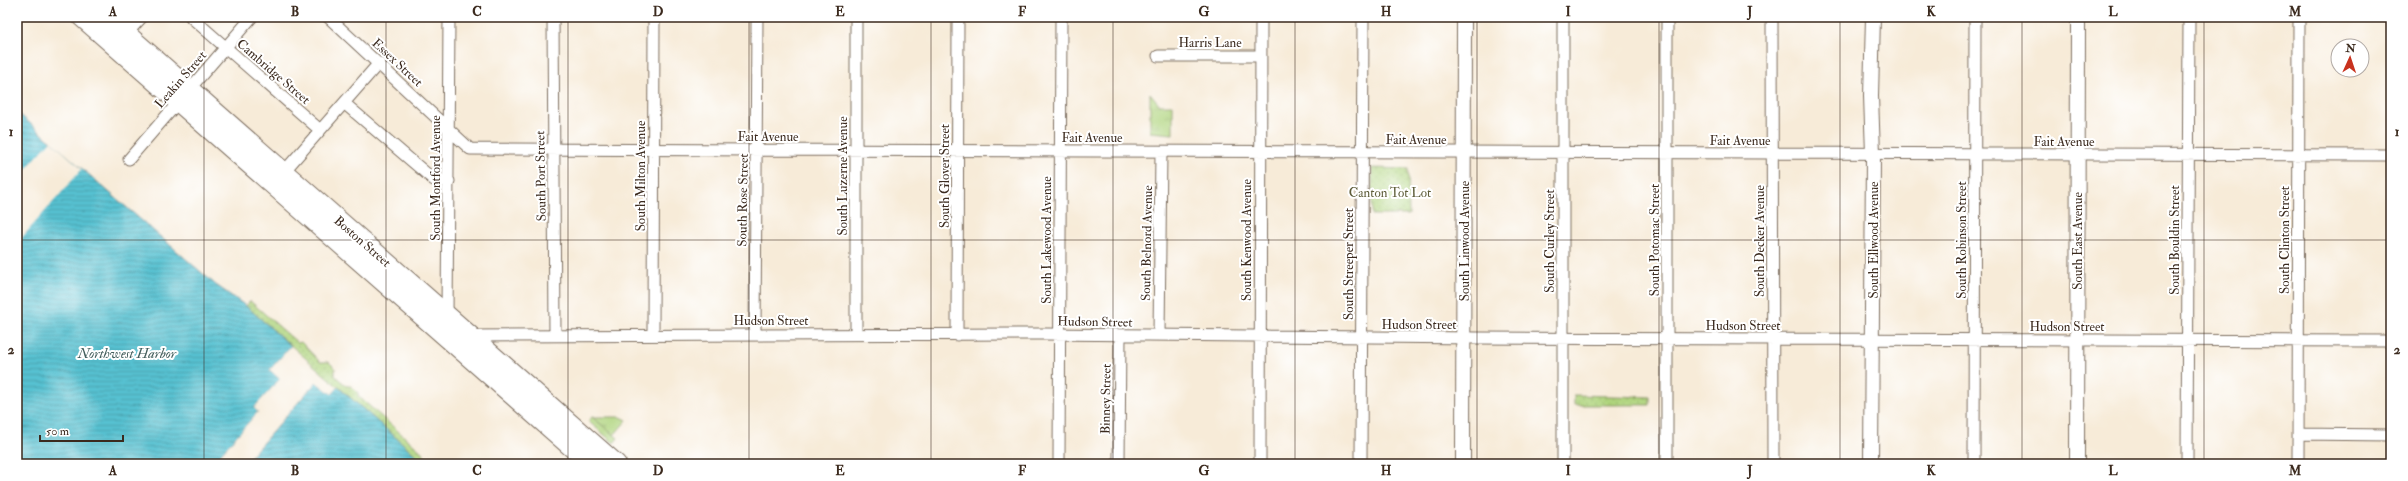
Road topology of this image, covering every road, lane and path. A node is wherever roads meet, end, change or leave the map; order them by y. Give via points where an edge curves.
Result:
1 (81, 17) edge
2 (108, 17) edge
3 (142, 17) edge
4 (191, 17) edge
5 (252, 17) edge
6 (328, 17) edge
7 (449, 17) edge
8 (553, 17) edge
9 (654, 17) edge
10 (757, 17) edge
11 (856, 17) edge
12 (958, 17) edge
13 (1061, 17) edge
14 (1261, 17) edge
15 (1363, 17) edge
16 (1464, 17) edge
17 (1563, 17) edge
18 (1667, 17) edge
19 (1772, 17) edge
20 (1873, 17) edge
21 (1975, 17) edge
22 (2078, 17) edge
23 (2189, 17) edge
24 (2299, 17) edge
25 (127, 33) junction
26 (226, 47) junction
27 (1158, 56) dead end
28 (1261, 56) junction
29 (379, 63) junction
30 (190, 88) junction
31 (178, 102) junction
32 (344, 103) junction
33 (449, 128) junction
34 (320, 130) junction
35 (553, 150) junction
36 (653, 150) junction
37 (757, 150) junction
38 (856, 150) junction
39 (958, 151) junction
40 (1060, 151) junction
41 (1161, 152) junction
42 (1261, 152) junction
43 (1362, 152) junction
44 (1464, 153) junction
45 (1563, 153) junction
46 (1668, 153) junction
47 (1772, 154) junction
48 (1873, 154) junction
49 (1975, 154) junction
50 (2078, 155) junction
51 (2188, 155) junction
52 (2298, 155) junction
53 (2391, 155) edge
54 (129, 159) dead end
55 (284, 171) junction
56 (449, 181) junction
57 (272, 185) junction
58 (448, 315) junction
59 (856, 333) junction
60 (555, 334) junction
61 (653, 334) junction
62 (755, 334) junction
63 (1060, 334) junction
64 (957, 335) junction
65 (1120, 335) junction
66 (471, 336) junction
67 (1159, 336) junction
68 (1260, 336) junction
69 (1362, 337) junction
70 (1463, 338) junction
71 (1563, 338) junction
72 (447, 339) junction
73 (1667, 339) junction
74 (1772, 339) junction
75 (1872, 340) junction
76 (1974, 340) junction
77 (2078, 340) junction
78 (2188, 341) junction
79 (2298, 341) junction
80 (2391, 341) edge
81 (2298, 434) junction
82 (2391, 435) edge
83 (590, 464) edge
84 (617, 464) edge
85 (1060, 464) edge
86 (1118, 464) edge
87 (1260, 464) edge
88 (1361, 464) edge
89 (1463, 464) edge
90 (1564, 464) edge
91 (1667, 464) edge
92 (1773, 464) edge
93 (1871, 464) edge
94 (1974, 464) edge
95 (2077, 464) edge
96 (2188, 464) edge
97 (2298, 464) edge

1 - 31 main road, Boston Street
2 - 25 main road, Boston Street
3 - 25 street
4 - 26 street, Cambridge Street
5 - 26 street, Leakin Street
6 - 29 street, Essex Street
7 - 33 street, South Montford Avenue
8 - 35 street, South Port Street
9 - 36 street, South Milton Avenue
10 - 37 street, South Rose Street
11 - 38 street, South Luzerne Avenue
12 - 39 street, South Glover Street
13 - 40 street, South Lakewood Avenue
14 - 28 street, South Kenwood Avenue
15 - 43 street, South Streeper Street
16 - 44 street, South Linwood Avenue
17 - 45 street, South Curley Street
18 - 46 street, South Potomac Street
19 - 47 street, South Decker Avenue
20 - 48 street, South Ellwood Avenue
21 - 49 street, South Robinson Street
22 - 50 street, South East Avenue
23 - 51 street, South Bouldin Street
24 - 52 street, South Clinton Street
25 - 30 main road, Boston Street
26 - 30 street, Leakin Street
26 - 34 street, Cambridge Street
27 - 28 street, Harris Lane
28 - 42 street, South Kenwood Avenue
29 - 32 street
29 - 33 street, Essex Street
30 - 31 street, Leakin Street
30 - 55 main road, Boston Street
31 - 54 street, Leakin Street
31 - 57 main road, Boston Street
32 - 34 street
32 - 56 street via 434,180
33 - 35 street, Fait Avenue via 470,149
33 - 56 street, South Montford Avenue
34 - 55 street
35 - 36 street, Fait Avenue
35 - 60 street, South Port Street
36 - 37 street, Fait Avenue
36 - 61 street, South Milton Avenue
37 - 38 street, Fait Avenue
37 - 62 street, South Rose Street
38 - 39 street, Fait Avenue
38 - 59 street, South Luzerne Avenue
39 - 40 street, Fait Avenue
39 - 64 street, South Glover Street
40 - 41 street, Fait Avenue
40 - 63 street, South Lakewood Avenue
41 - 42 street, Fait Avenue
41 - 67 street, South Belnord Avenue
42 - 43 street, Fait Avenue
42 - 68 street, South Kenwood Avenue
43 - 44 street, Fait Avenue
43 - 69 street, South Streeper Street
44 - 45 street, Fait Avenue
44 - 70 street, South Linwood Avenue
45 - 46 street, Fait Avenue
45 - 71 street, South Curley Street
46 - 47 street, Fait Avenue
46 - 73 street, South Potomac Street
47 - 48 street, Fait Avenue
47 - 74 street, South Decker Avenue
48 - 49 street, Fait Avenue
48 - 75 street, South Ellwood Avenue
49 - 50 street, Fait Avenue
49 - 76 street, South Robinson Street
50 - 51 street, Fait Avenue
50 - 77 street, South East Avenue
51 - 52 street, Fait Avenue
51 - 78 street, South Bouldin Street
52 - 53 street, Fait Avenue
52 - 79 street, South Clinton Street
55 - 57 street
55 - 58 main road, Boston Street
56 - 58 street, South Montford Avenue
57 - 72 main road, Boston Street via 304,220
58 - 66 main road, Boston Street
58 - 72 street, South Montford Avenue
59 - 62 street, Hudson Street
59 - 64 street, Hudson Street
60 - 61 street, Hudson Street
60 - 66 street, Hudson Street
61 - 62 street, Hudson Street
63 - 64 street, Hudson Street
63 - 65 street, Hudson Street
63 - 85 street, South Lakewood Avenue
65 - 67 street, Hudson Street
65 - 86 street, Binney Street
66 - 72 street, Hudson Street
66 - 84 main road, Boston Street
67 - 68 street, Hudson Street
68 - 69 street, Hudson Street
68 - 87 street, South Kenwood Avenue
69 - 70 street, Hudson Street
69 - 88 street, South Streeper Street
70 - 71 street, Hudson Street
70 - 89 street, South Linwood Avenue
71 - 73 street, Hudson Street
71 - 90 street, South Curley Street
72 - 83 main road, Boston Street
73 - 74 street, Hudson Street
73 - 91 street, South Potomac Street
74 - 75 street, Hudson Street
74 - 92 street, South Decker Avenue
75 - 76 street, Hudson Street
75 - 93 street, South Ellwood Avenue
76 - 77 street, Hudson Street
76 - 94 street, South Robinson Street
77 - 78 street, Hudson Street
77 - 95 street, South East Avenue
78 - 79 street, Hudson Street
78 - 96 street, South Bouldin Street
79 - 80 street, Hudson Street
79 - 81 street, South Clinton Street
81 - 82 street
81 - 97 street, South Clinton Street

